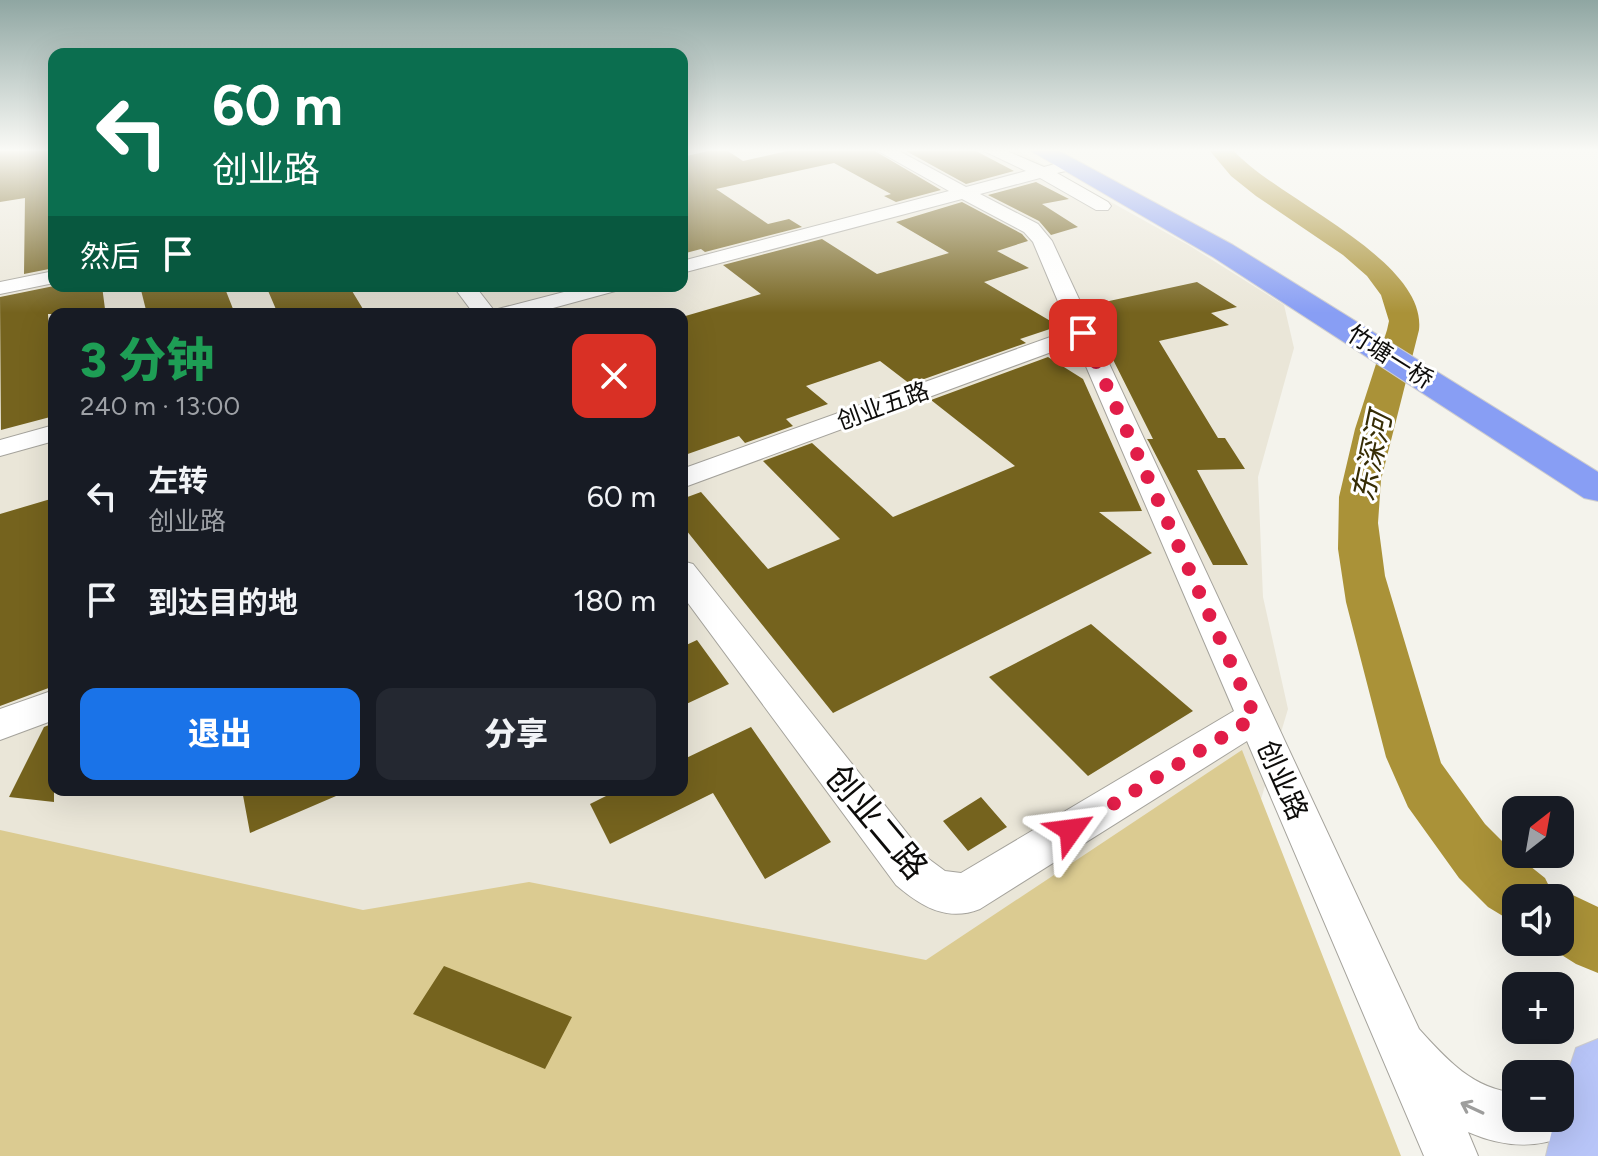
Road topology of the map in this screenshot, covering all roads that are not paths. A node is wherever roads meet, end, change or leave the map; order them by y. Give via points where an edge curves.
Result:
1 (919, 205) edge
2 (982, 205) edge
3 (1146, 205) edge
4 (688, 265) edge
5 (48, 278) edge
6 (0, 288) edge
7 (589, 292) edge
8 (529, 308) edge
9 (1083, 333) junction
10 (1480, 398) junction
11 (48, 435) edge
12 (0, 448) edge
13 (1598, 453) edge
14 (1598, 463) edge
15 (688, 477) edge
16 (1598, 489) edge
17 (1598, 509) edge
18 (688, 580) edge
19 (48, 707) edge
20 (1255, 717) junction
21 (0, 725) edge
22 (1402, 1046) junction
23 (1575, 1096) edge
24 (1451, 1156) edge
25 (1579, 1156) edge

1 - 4 street
2 - 9 street, 创业路 via 1039,235
3 - 10 highway, 竹塘一桥
5 - 6 street
7 - 8 street
9 - 15 street, 创业五路
9 - 20 street, 创业路
10 - 13 highway via 1531,414
10 - 14 highway
10 - 16 highway
10 - 17 highway via 1504,438 1559,474
11 - 12 street
18 - 20 street, 创业二路 via 911,871 936,891 965,894
19 - 21 street
20 - 22 street, 创业路
23 -> 22 street, 创业路 via 1506,1119 1478,1112 1448,1096
22 - 24 street, 创业路
23 - 25 main road

